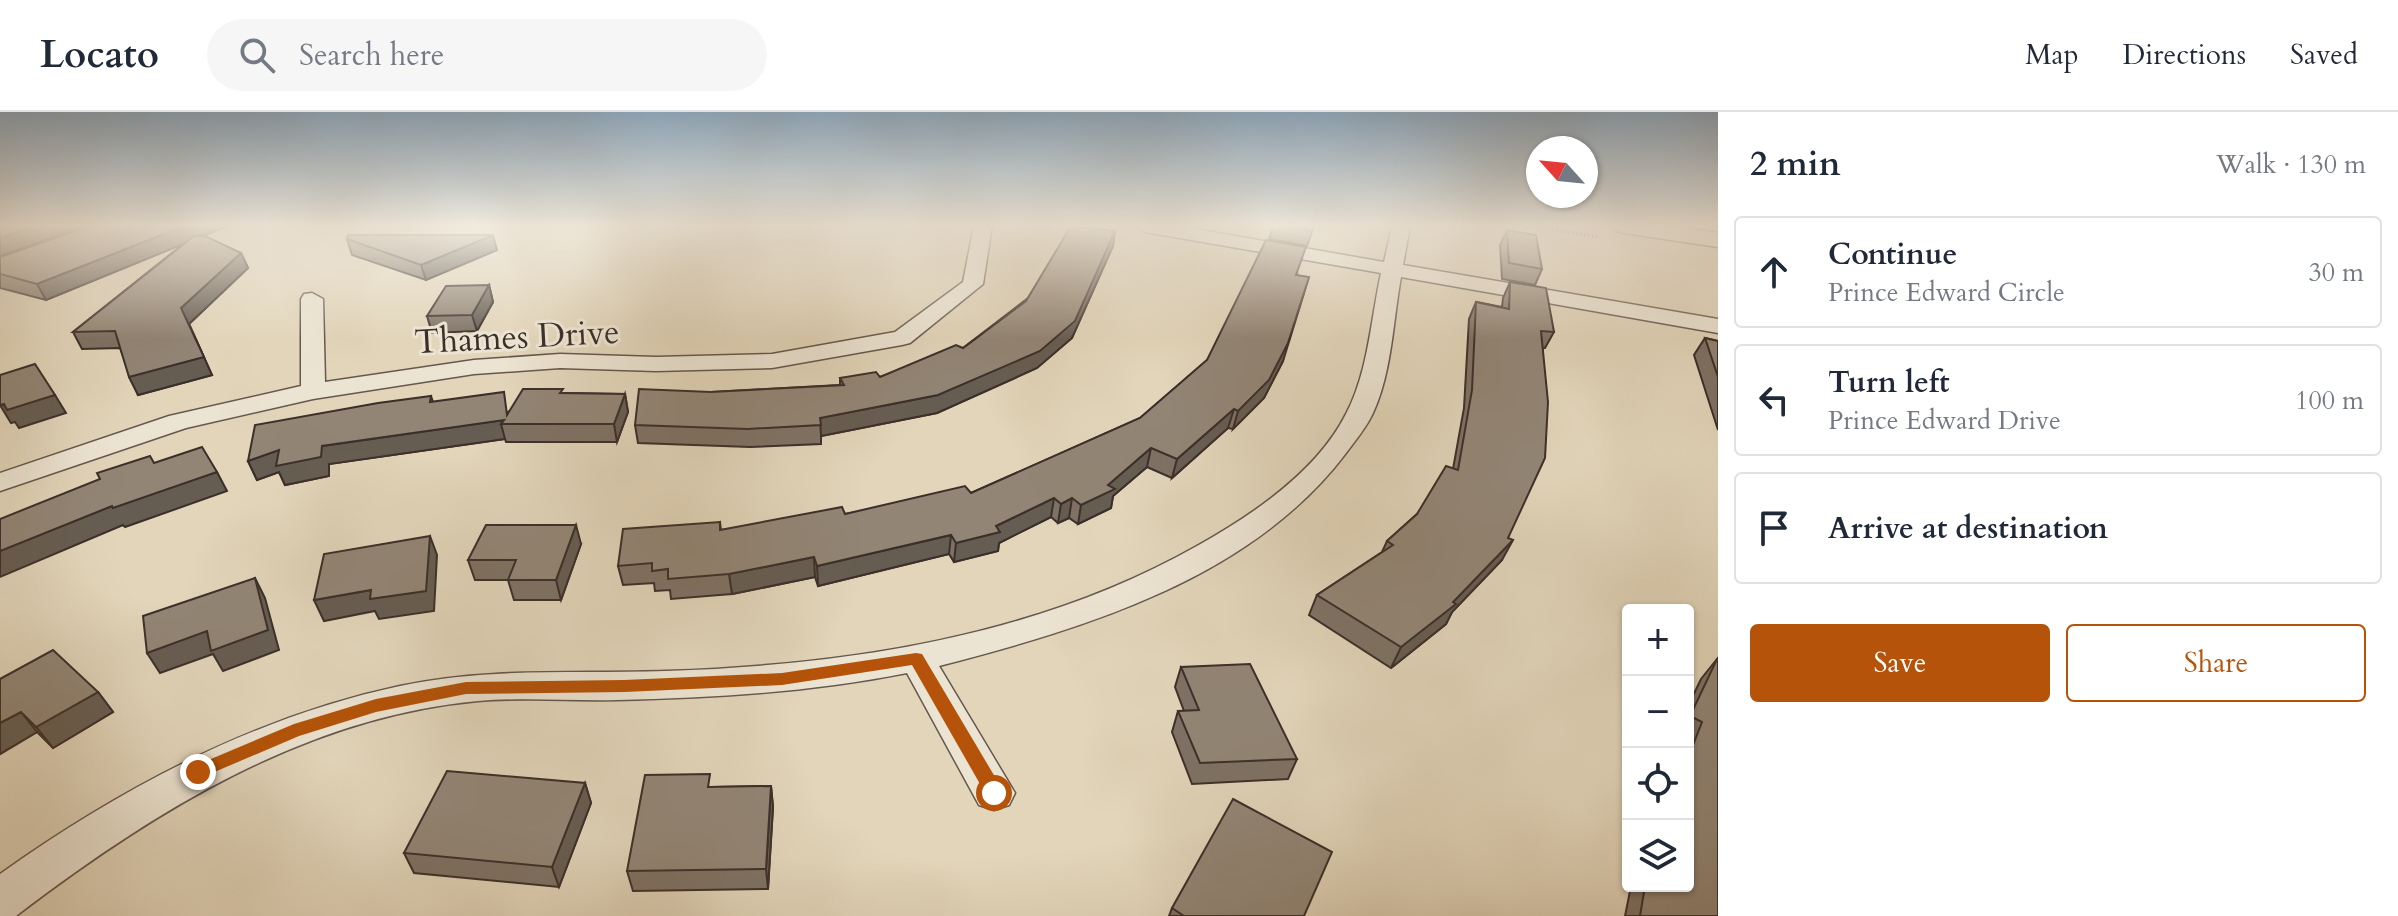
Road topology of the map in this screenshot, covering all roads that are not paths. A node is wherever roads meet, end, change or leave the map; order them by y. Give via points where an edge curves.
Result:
1 (977, 264) edge
2 (1361, 264) edge
3 (1393, 264) edge
4 (1392, 269) junction
5 (312, 299) dead end
6 (1718, 326) edge
7 (313, 391) junction
8 (0, 482) edge
9 (916, 658) junction
10 (994, 793) dead end
11 (0, 901) edge

1 - 7 street, Thames Drive via 973,284 902,338 772,361 560,361 474,367
2 - 4 street
3 - 4 street
4 - 6 street
4 - 9 street via 1361,411 1307,484 1219,549 1145,588 1038,628
5 - 7 street
7 - 8 street, Thames Drive via 178,422
9 - 10 street
9 - 11 street via 782,679 466,688 376,706 294,730 198,772 107,824

